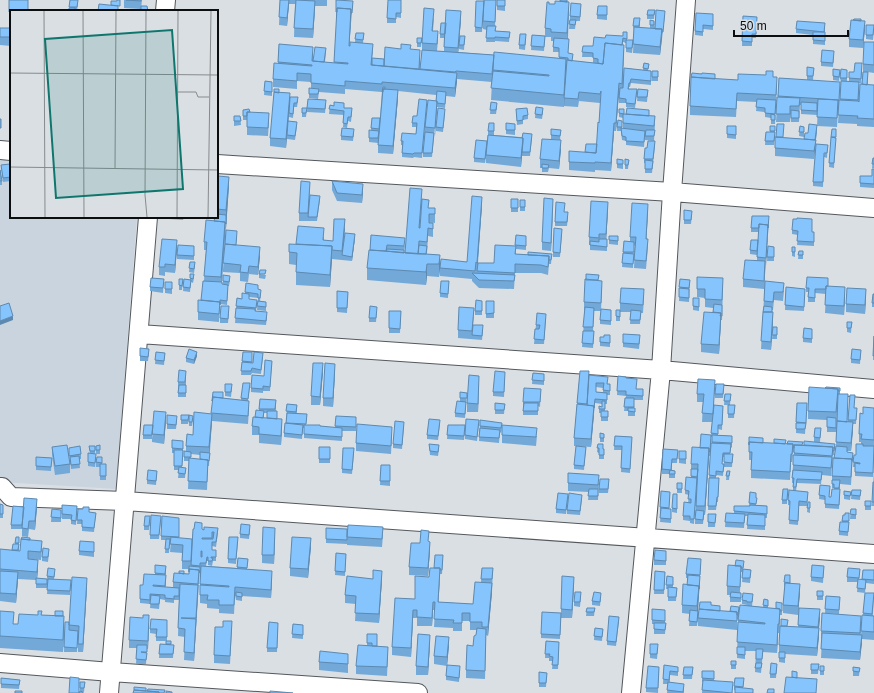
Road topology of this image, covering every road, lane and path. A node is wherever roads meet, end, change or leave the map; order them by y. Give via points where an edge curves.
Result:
1 (166, 0) edge
2 (686, 0) edge
3 (165, 10) edge
4 (0, 150) edge
5 (10, 151) edge
6 (218, 164) edge
7 (672, 192) junction
8 (874, 208) edge
9 (148, 218) edge
10 (139, 334) junction
11 (661, 370) junction
12 (874, 389) edge
13 (0, 487) edge
14 (125, 502) junction
15 (646, 537) junction
16 (874, 554) edge
17 (0, 663) edge
18 (111, 672) junction
19 (109, 693) edge
20 (418, 693) edge
21 (631, 693) edge

1 - 3 street
2 - 7 street
4 - 5 street
6 - 7 street
7 - 8 street
7 - 11 street
9 - 10 street
10 - 11 street
10 - 14 street
11 - 12 street
11 - 15 street
13 - 14 street via 11,497
14 - 15 street
14 - 18 street
15 - 16 street
15 - 21 street
17 - 18 street
18 - 19 street
18 - 20 street

